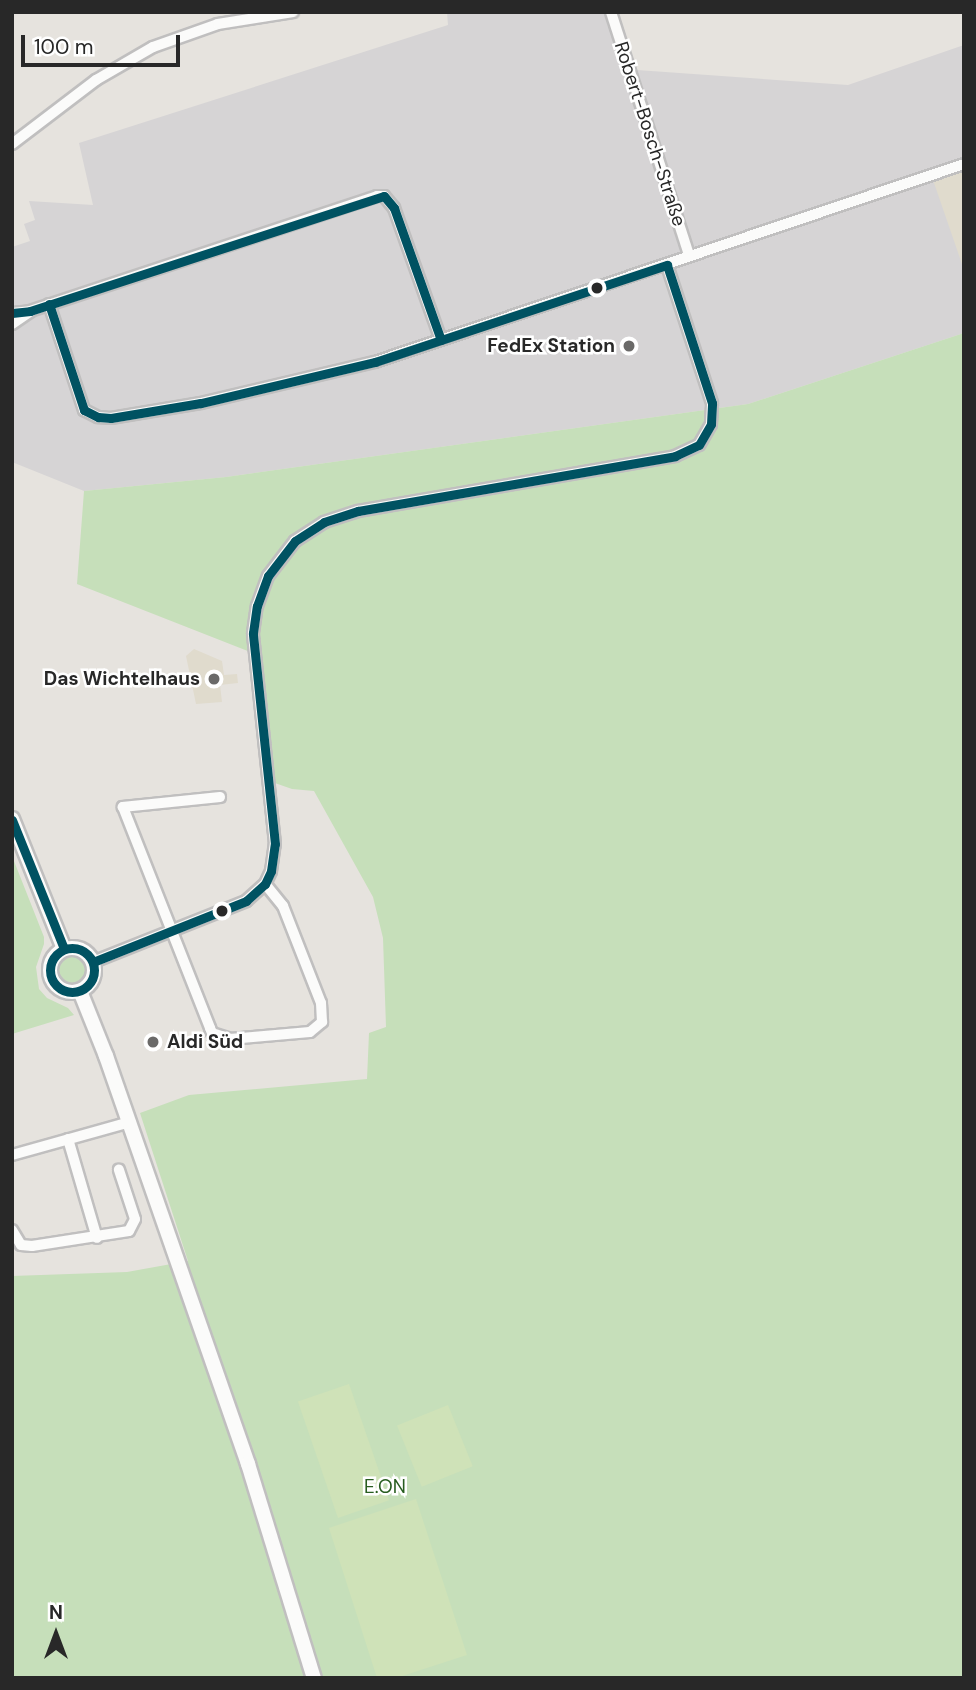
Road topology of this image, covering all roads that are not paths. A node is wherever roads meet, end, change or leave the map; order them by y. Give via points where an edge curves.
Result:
1 (293, 12) edge
2 (611, 12) edge
3 (12, 144) edge
4 (964, 163) edge
5 (689, 255) junction
6 (667, 265) junction
7 (49, 303) junction
8 (30, 311) junction
9 (12, 313) edge
10 (12, 324) edge
11 (441, 340) junction
12 (219, 797) dead end
13 (12, 819) edge
14 (265, 884) junction
15 (171, 932) junction
16 (64, 949) junction
17 (93, 962) junction
18 (80, 991) junction
19 (130, 1122) junction
20 (68, 1139) junction
21 (12, 1156) edge
22 (119, 1170) dead end
23 (12, 1230) edge
24 (97, 1238) junction
25 (314, 1678) edge

1 - 3 street via 218,24 153,47 96,80
2 - 5 street, Robert-Bosch-Straße
4 - 5 street
5 - 6 street
6 - 11 street
6 - 14 street via 712,403 711,424 699,445 676,456 358,510 309,530 276,563 257,606 253,633 275,844
7 - 8 street
7 - 11 street via 84,410 98,417 266,390
7 - 11 street via 384,196 394,208
8 - 9 street
8 - 10 street
12 - 15 street via 123,807
13 - 16 main road
14 - 15 street via 246,901
14 - 15 street via 283,906 321,1003 322,1022 310,1032 243,1040 212,1033
15 - 17 street
16 - 17 main road via 81,950
16 - 18 main road via 51,961 51,978 63,991
17 - 18 main road via 94,976
18 - 19 main road
19 - 20 street
19 - 25 main road via 248,1464
20 - 21 street
20 - 24 street
22 - 24 street via 134,1225 129,1231
23 - 24 street via 20,1245

